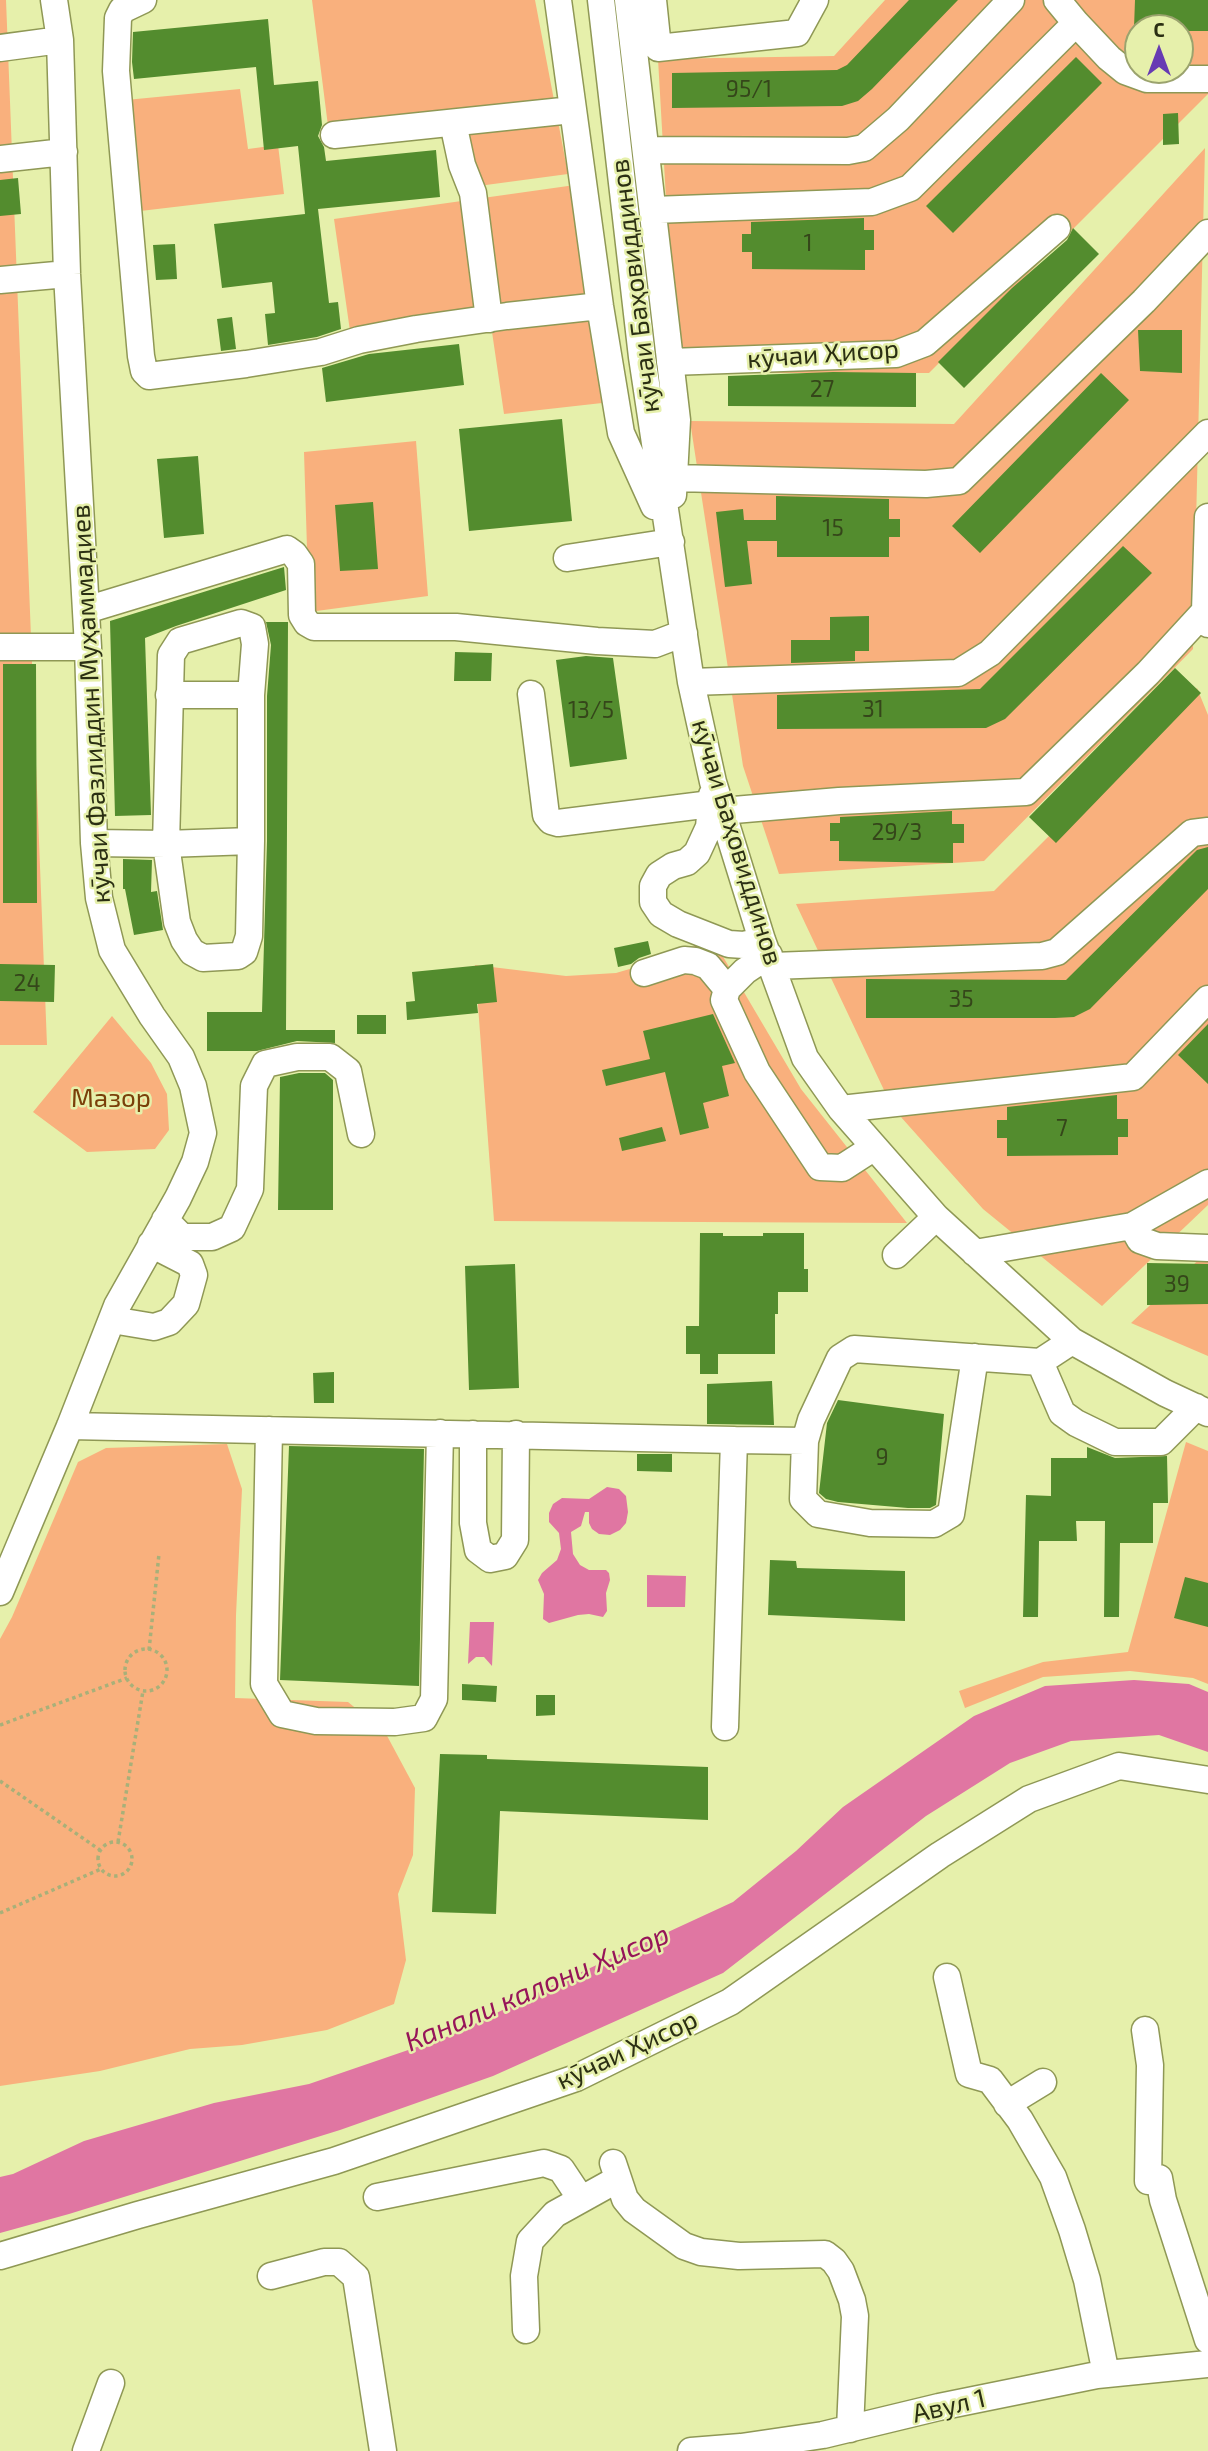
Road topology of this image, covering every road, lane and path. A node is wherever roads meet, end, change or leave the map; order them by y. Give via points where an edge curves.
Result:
1 (54, 0) edge
2 (143, 0) edge
3 (558, 0) edge
4 (601, 0) edge
5 (628, 0) edge
6 (653, 0) edge
7 (815, 0) edge
8 (1011, 0) edge
9 (1057, 0) edge
10 (1076, 23) junction
11 (60, 40) junction
12 (0, 47) edge
13 (1208, 79) edge
14 (572, 110) junction
15 (453, 123) junction
16 (334, 135) dead end
17 (646, 150) junction
18 (64, 152) junction
19 (0, 159) edge
20 (653, 210) junction
21 (1057, 228) dead end
22 (1208, 233) edge
23 (67, 274) junction
24 (0, 280) edge
25 (600, 306) junction
26 (489, 318) junction
27 (670, 362) junction
28 (1208, 433) edge
29 (674, 478) junction
30 (1208, 517) edge
31 (671, 542) junction
32 (567, 558) dead end
33 (86, 610) junction
34 (1207, 617) edge
35 (684, 633) junction
36 (0, 647) edge
37 (88, 647) junction
38 (691, 682) junction
39 (531, 694) dead end
40 (169, 695) junction
41 (251, 695) junction
42 (715, 799) junction
43 (1208, 831) edge
44 (251, 841) junction
45 (94, 843) junction
46 (166, 844) junction
47 (768, 954) junction
48 (644, 972) dead end
49 (727, 989) junction
50 (1208, 999) edge
51 (841, 1109) junction
52 (361, 1134) dead end
53 (873, 1148) junction
54 (1208, 1183) edge
55 (936, 1217) junction
56 (165, 1220) junction
57 (1132, 1226) junction
58 (151, 1244) junction
59 (1208, 1248) edge
60 (975, 1253) junction
61 (896, 1255) dead end
62 (111, 1320) junction
63 (1072, 1341) junction
64 (975, 1357) junction
65 (1040, 1362) junction
66 (1202, 1410) edge
67 (70, 1426) junction
68 (269, 1430) junction
69 (440, 1433) junction
70 (473, 1434) junction
71 (516, 1434) junction
72 (734, 1440) junction
73 (805, 1441) junction
74 (159, 1554) dead end
75 (0, 1592) edge
76 (149, 1650) junction
77 (127, 1678) junction
78 (143, 1691) junction
79 (0, 1725) edge
80 (725, 1727) dead end
81 (1208, 1780) edge
82 (0, 1781) edge
83 (118, 1842) junction
84 (100, 1850) junction
85 (101, 1869) junction
86 (0, 1913) edge
87 (947, 1977) dead end
88 (1145, 2030) dead end
89 (1043, 2082) dead end
90 (1007, 2104) junction
91 (377, 2197) dead end
92 (582, 2199) junction
93 (0, 2256) edge
94 (271, 2276) dead end
95 (526, 2330) dead end
96 (1208, 2340) edge
97 (1208, 2364) edge
98 (1106, 2374) junction
99 (111, 2383) dead end
100 (850, 2429) junction
101 (86, 2451) edge
102 (383, 2451) edge
103 (691, 2451) edge

1 - 11 street, кӯчаи Фазлиддин Муҳаммадиев
2 - 26 street via 122,10 118,18 116,71 144,371 149,376 321,352 359,340
3 - 14 street
4 - 31 street, кӯчаи Баҳовиддинов via 642,357
5 - 17 street
6 - 7 street via 658,48 797,33
8 - 17 street via 898,119 864,148
9 - 10 street
10 - 13 street via 1125,71 1147,79
10 - 20 street via 909,188 872,202
11 - 12 street
11 - 18 street, кӯчаи Фазлиддин Муҳаммадиев
14 - 15 street
14 - 25 street
15 - 16 street
15 - 26 street via 473,193
17 - 20 street
18 - 19 street
18 - 23 street, кӯчаи Фазлиддин Муҳаммадиев
20 - 27 street
21 - 27 street, кӯчаи Ҳисор via 925,343 896,354
22 - 29 street via 958,481
23 - 24 street
23 - 33 street, кӯчаи Фазлиддин Муҳаммадиев
25 - 26 street
25 - 31 street via 621,433
27 - 29 street via 677,420
28 - 38 street via 990,653 958,673
29 - 31 street
30 - 34 street
31 - 32 street
31 - 35 street, кӯчаи Баҳовиддинов
33 - 35 street via 287,549 300,564 302,615 314,627 456,627 654,644
33 - 37 street, кӯчаи Фазлиддин Муҳаммадиев
34 - 42 street via 1027,792 839,801
35 - 38 street, кӯчаи Баҳовиддинов
36 - 37 street
37 - 45 street, кӯчаи Фазлиддин Муҳаммадиев
38 - 42 street, кӯчаи Баҳовиддинов
39 - 42 street via 546,816 551,821
40 - 41 street
40 - 41 street via 171,655 180,641 241,623 252,627 255,644
40 - 46 street
41 - 44 street
42 - 47 street, кӯчаи Баҳовиддинов
42 - 47 street via 697,853 659,875 653,902 678,924
43 - 47 street via 1192,833 1057,952 1042,956
44 - 46 street
44 - 46 street via 244,952 216,958 192,952 184,940 177,922
45 - 46 street
45 - 56 street, кӯчаи Фазлиддин Муҳаммадиев via 99,898 112,950 181,1056 203,1133 195,1162
47 - 49 street
47 - 51 street, кӯчаи Баҳовиддинов via 805,1058
48 - 49 street via 695,961 708,966
49 - 53 street via 724,1000 757,1072 820,1167 842,1168
50 - 51 street via 1133,1077
51 - 53 street, кӯчаи Баҳовиддинов
52 - 56 street via 348,1071 330,1056 297,1056 265,1064 254,1086 250,1189 232,1228 212,1237 182,1237
53 - 55 street, кӯчаи Баҳовиддинов
54 - 57 street
55 - 60 street, кӯчаи Баҳовиддинов
55 - 61 street
56 - 58 street, кӯчаи Фазлиддин Муҳаммадиев
57 - 59 street via 1140,1240 1157,1246
57 - 60 street
58 - 62 street, кӯчаи Фазлиддин Муҳаммадиев
58 - 62 street via 190,1264 194,1275 186,1304 169,1322 154,1327
60 - 63 street, кӯчаи Баҳовиддинов
62 - 67 street, кӯчаи Фазлиддин Муҳаммадиев
63 - 65 street
63 - 66 street, кӯчаи Баҳовиддинов
64 - 65 street
64 - 73 street via 854,1349 840,1358
64 - 73 street via 951,1514 934,1524 870,1522 818,1514 803,1499
65 - 66 street via 1062,1413 1115,1442 1161,1442
67 - 68 street
67 - 75 street, кӯчаи Фазлиддин Муҳаммадиев
68 - 69 street
68 - 69 street via 264,1684 282,1714 316,1721 424,1718 434,1699
69 - 70 street
70 - 71 street
70 - 71 street via 473,1523 478,1550 490,1559 505,1556 514,1540
71 - 72 street
72 - 73 street
72 - 80 street
74 - 76 path
76 - 77 path via 130,1657
76 - 78 path via 166,1663 166,1677 157,1688
77 - 78 path
77 - 79 path
78 - 83 path
81 - 93 street, кӯчаи Ҳисор via 1119,1766 1029,1799 940,1855 730,2002 576,2078 334,2161
82 - 84 path
83 - 84 path
83 - 85 path via 133,1856 130,1869 112,1876
84 - 85 path
85 - 86 path
87 - 90 street via 969,2074 990,2080
88 - 96 street via 1150,2065 1148,2181 1159,2178
89 - 90 street
90 - 98 street via 1053,2176 1087,2280
91 - 92 street via 544,2163 561,2169
92 - 95 street via 555,2214 530,2241 524,2276
92 - 100 street via 615,2171 634,2210 693,2250 739,2256 825,2254 834,2261 855,2316
94 - 102 street via 339,2262 356,2277
97 - 98 street, Авул 1
98 - 100 street, Авул 1
99 - 101 street
100 - 103 street, Авул 1

